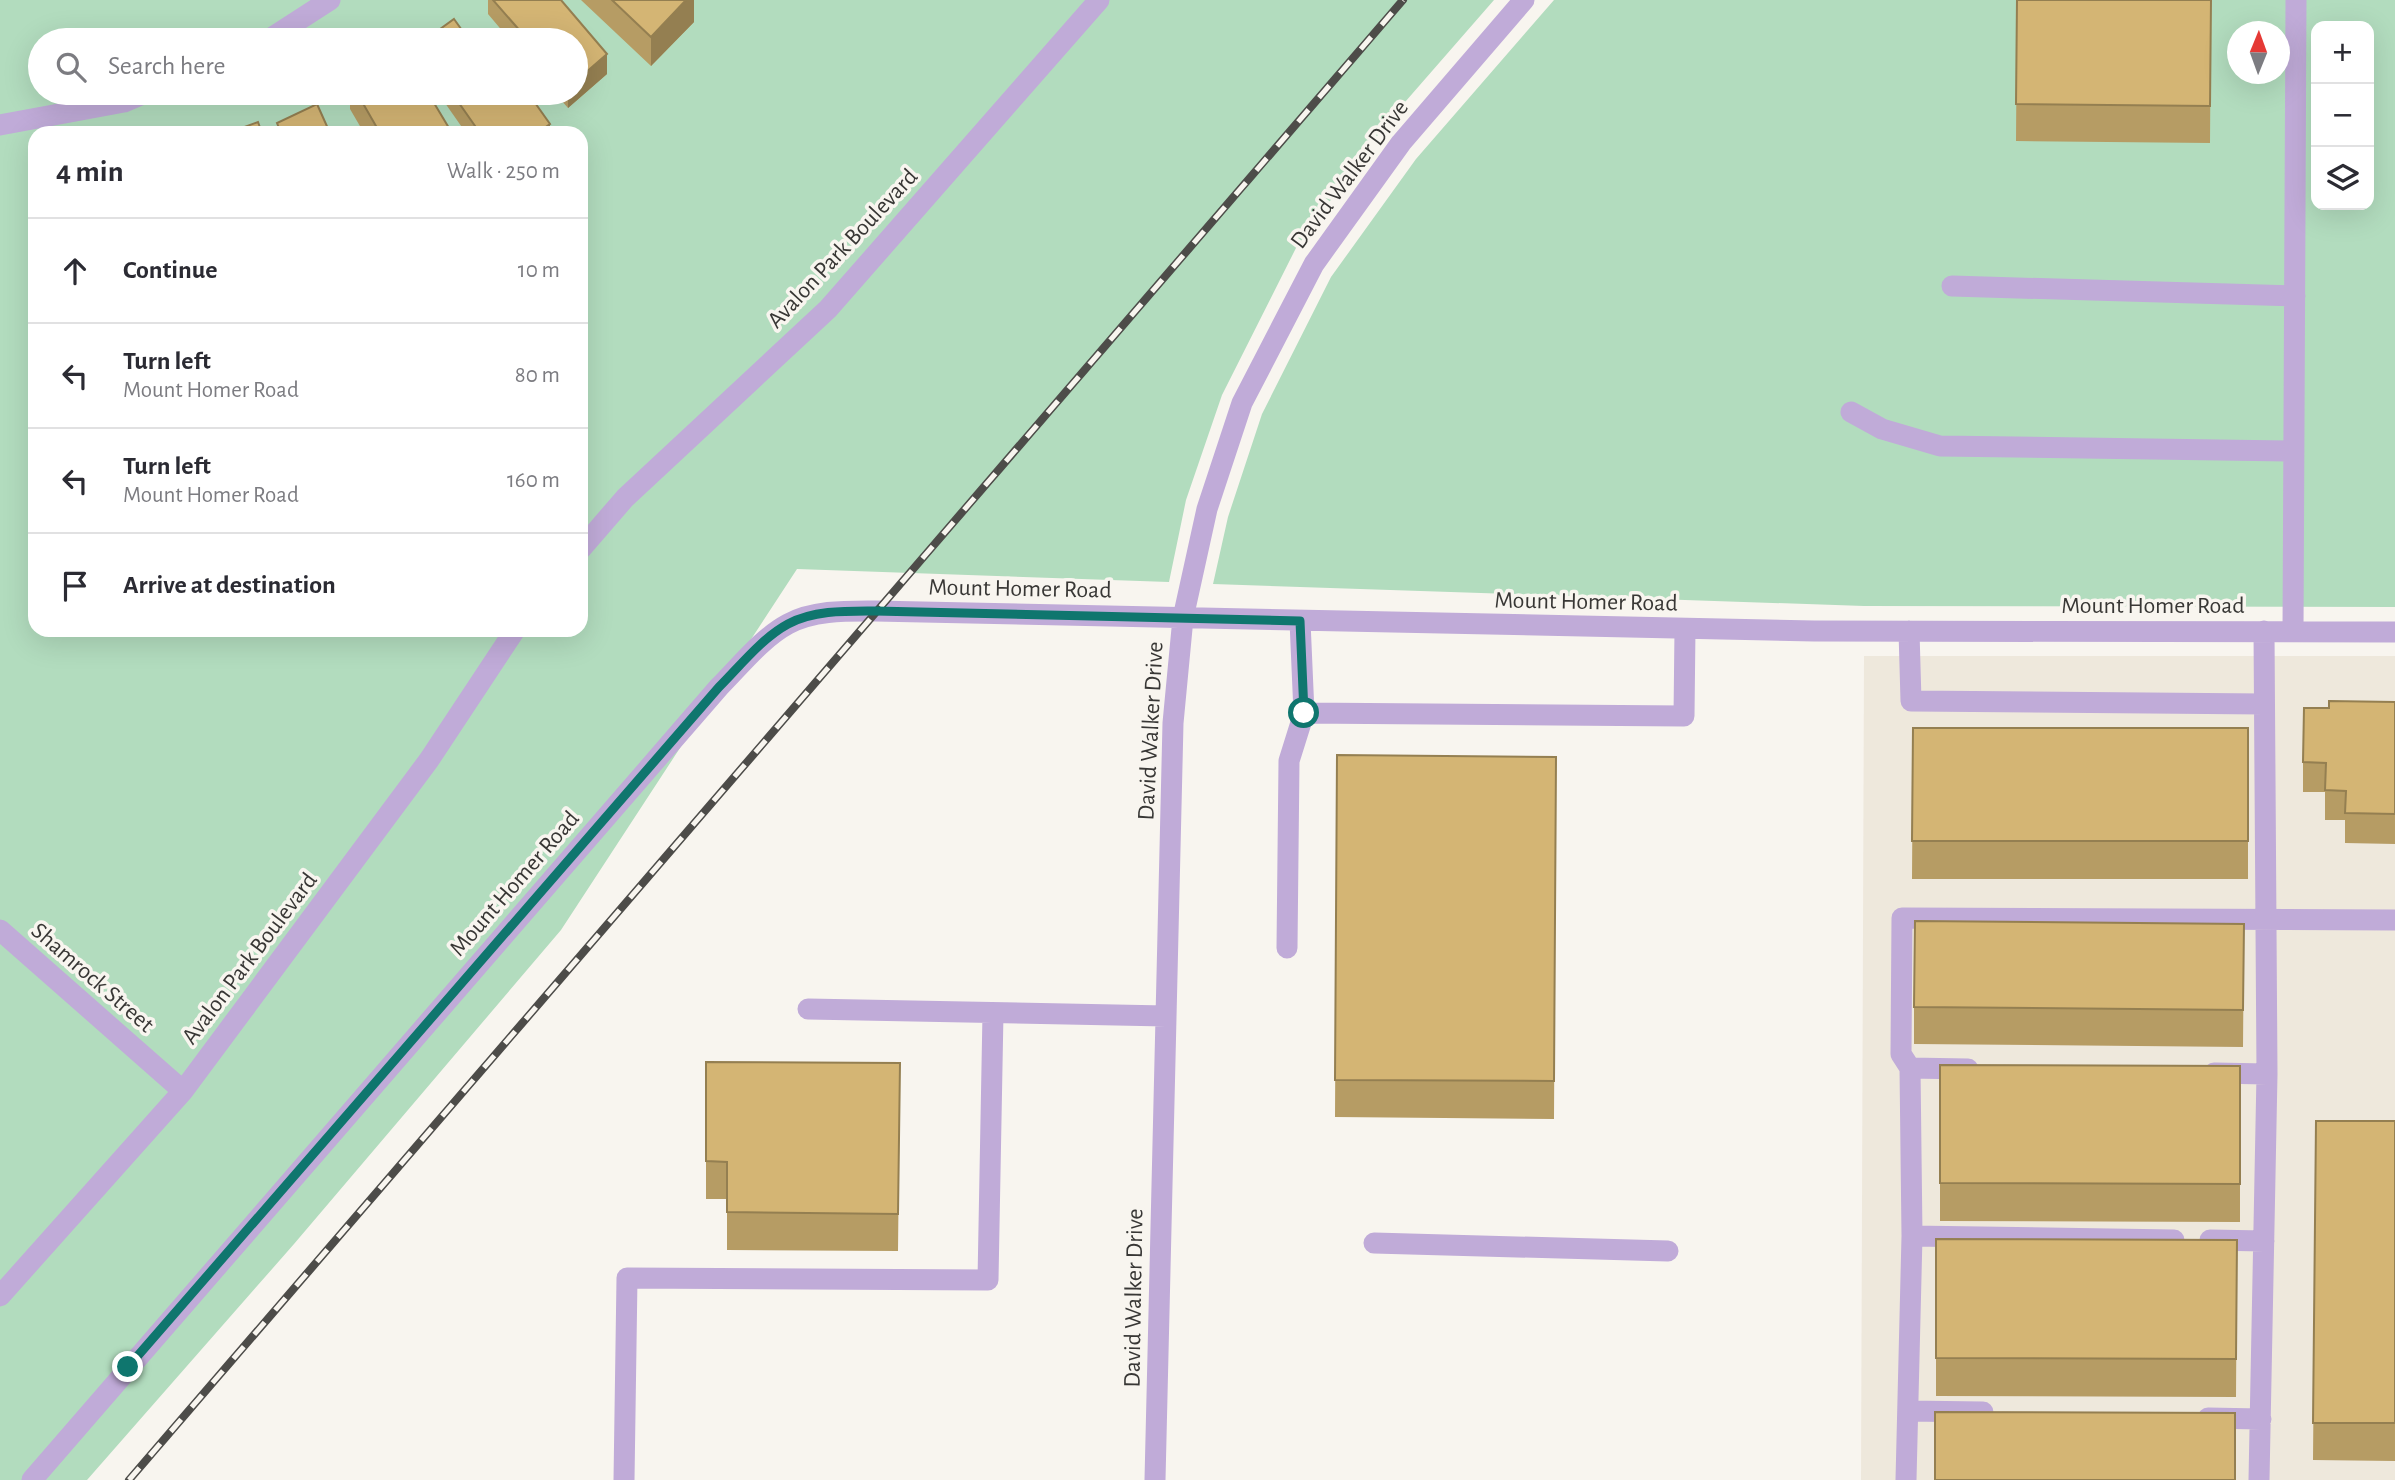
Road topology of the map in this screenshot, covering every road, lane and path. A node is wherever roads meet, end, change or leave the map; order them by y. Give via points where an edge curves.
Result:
1 (330, 0) edge
2 (1099, 0) edge
3 (1524, 0) edge
4 (2296, 0) edge
5 (290, 28) edge
6 (108, 105) edge
7 (0, 125) edge
8 (1952, 286) dead end
9 (2294, 296) junction
10 (1851, 412) dead end
11 (2294, 451) junction
12 (588, 541) edge
13 (1183, 618) junction
14 (1300, 621) junction
15 (1685, 629) junction
16 (1909, 631) junction
17 (2264, 631) junction
18 (2293, 632) junction
19 (2395, 632) edge
20 (510, 637) edge
21 (2264, 704) junction
22 (1304, 713) junction
23 (2266, 918) junction
24 (2395, 920) edge
25 (0, 930) edge
26 (1287, 948) dead end
27 (808, 1009) dead end
28 (993, 1013) junction
29 (1166, 1016) junction
30 (1910, 1068) junction
31 (1993, 1069) edge
32 (2198, 1073) edge
33 (2267, 1074) junction
34 (183, 1091) junction
35 (1912, 1236) junction
36 (2264, 1241) junction
37 (1374, 1243) dead end
38 (1668, 1251) dead end
39 (0, 1296) edge
40 (1908, 1411) junction
41 (2003, 1413) edge
42 (2193, 1417) edge
43 (2260, 1419) junction
44 (32, 1480) edge
45 (624, 1480) edge
46 (1155, 1480) edge
47 (1906, 1480) edge
48 (2259, 1480) edge

1 - 5 street
2 - 12 street, Avalon Park Boulevard via 828,309 625,498
3 - 13 street, David Walker Drive via 1401,143 1314,264 1242,403 1207,509
4 - 9 street
6 - 7 street
8 - 9 street
9 - 11 street
10 - 11 street via 1882,429 1940,446
11 - 18 street
13 - 14 street, Mount Homer Road
13 - 29 street, David Walker Drive via 1173,723
13 - 44 street, Mount Homer Road via 830,612 789,623 719,687
14 - 15 street, Mount Homer Road
14 - 22 street
15 - 16 street, Mount Homer Road
15 - 22 street via 1684,716
16 - 17 street, Mount Homer Road
16 - 21 street via 1910,701
17 - 18 street, Mount Homer Road
17 - 21 street
18 - 19 street, Mount Homer Road
20 - 34 street, Avalon Park Boulevard via 429,760
21 - 23 street
22 - 26 street via 1289,761
23 - 24 street
23 - 30 street via 1902,918 1901,1054
23 - 33 street
25 - 34 street, Shamrock Street
27 - 28 street
28 - 29 street
28 - 45 street via 988,1280 627,1278
29 - 46 street, David Walker Drive
30 - 31 street
30 - 35 street
32 - 33 street
33 - 36 street
34 - 39 street, Avalon Park Boulevard
35 - 36 street
35 - 40 street
36 - 43 street
37 - 38 street
40 - 41 street
40 - 47 street
42 - 43 street
43 - 48 street

